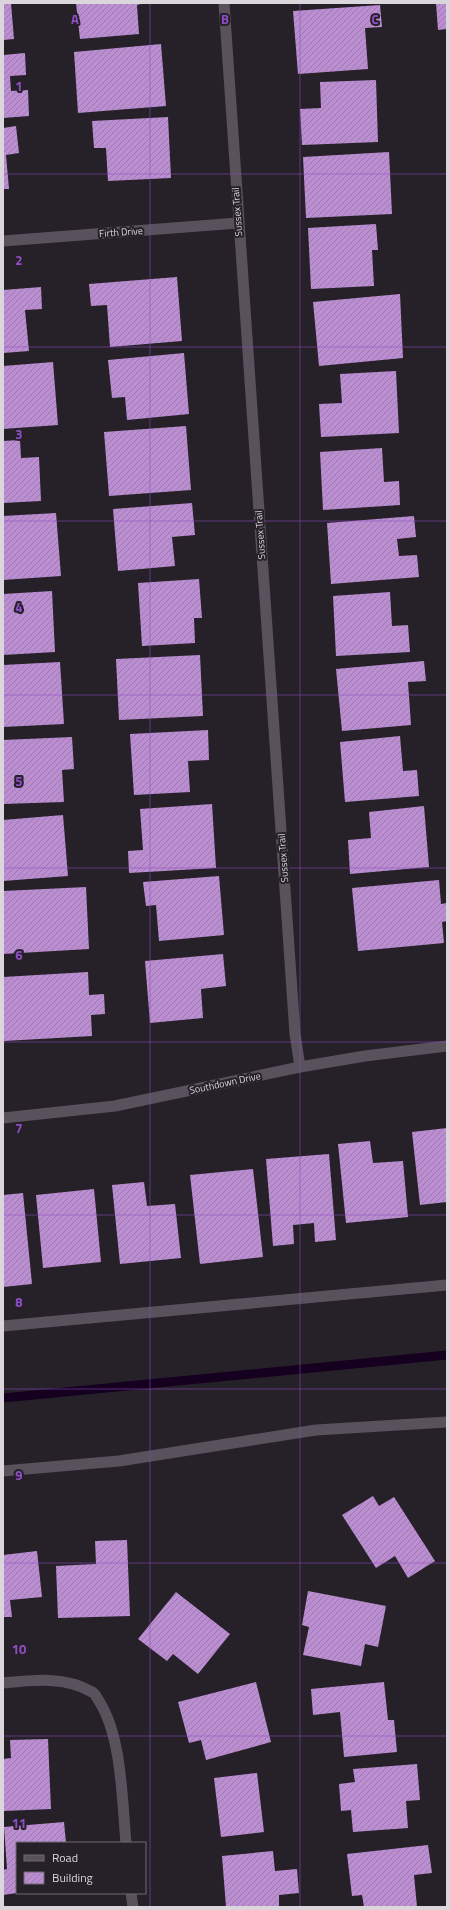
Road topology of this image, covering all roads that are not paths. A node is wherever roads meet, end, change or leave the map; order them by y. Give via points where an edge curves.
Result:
1 (224, 3) edge
2 (238, 223) junction
3 (3, 242) edge
4 (447, 1046) edge
5 (300, 1067) junction
6 (3, 1118) edge
7 (447, 1284) edge
8 (3, 1326) edge
9 (447, 1422) edge
10 (3, 1471) edge
11 (3, 1683) edge
12 (126, 1842) edge
13 (131, 1894) edge
14 (133, 1907) edge

1 - 2 street, Sussex Trail
2 - 3 street, Firth Drive
2 - 5 street, Sussex Trail via 294,1018
4 - 5 street, Southdown Drive
5 - 6 street, Southdown Drive via 115,1106
7 - 8 street
9 - 10 street via 316,1430 118,1461
11 - 12 street via 41,1679 69,1683 93,1692 107,1713 116,1742
13 - 14 street

